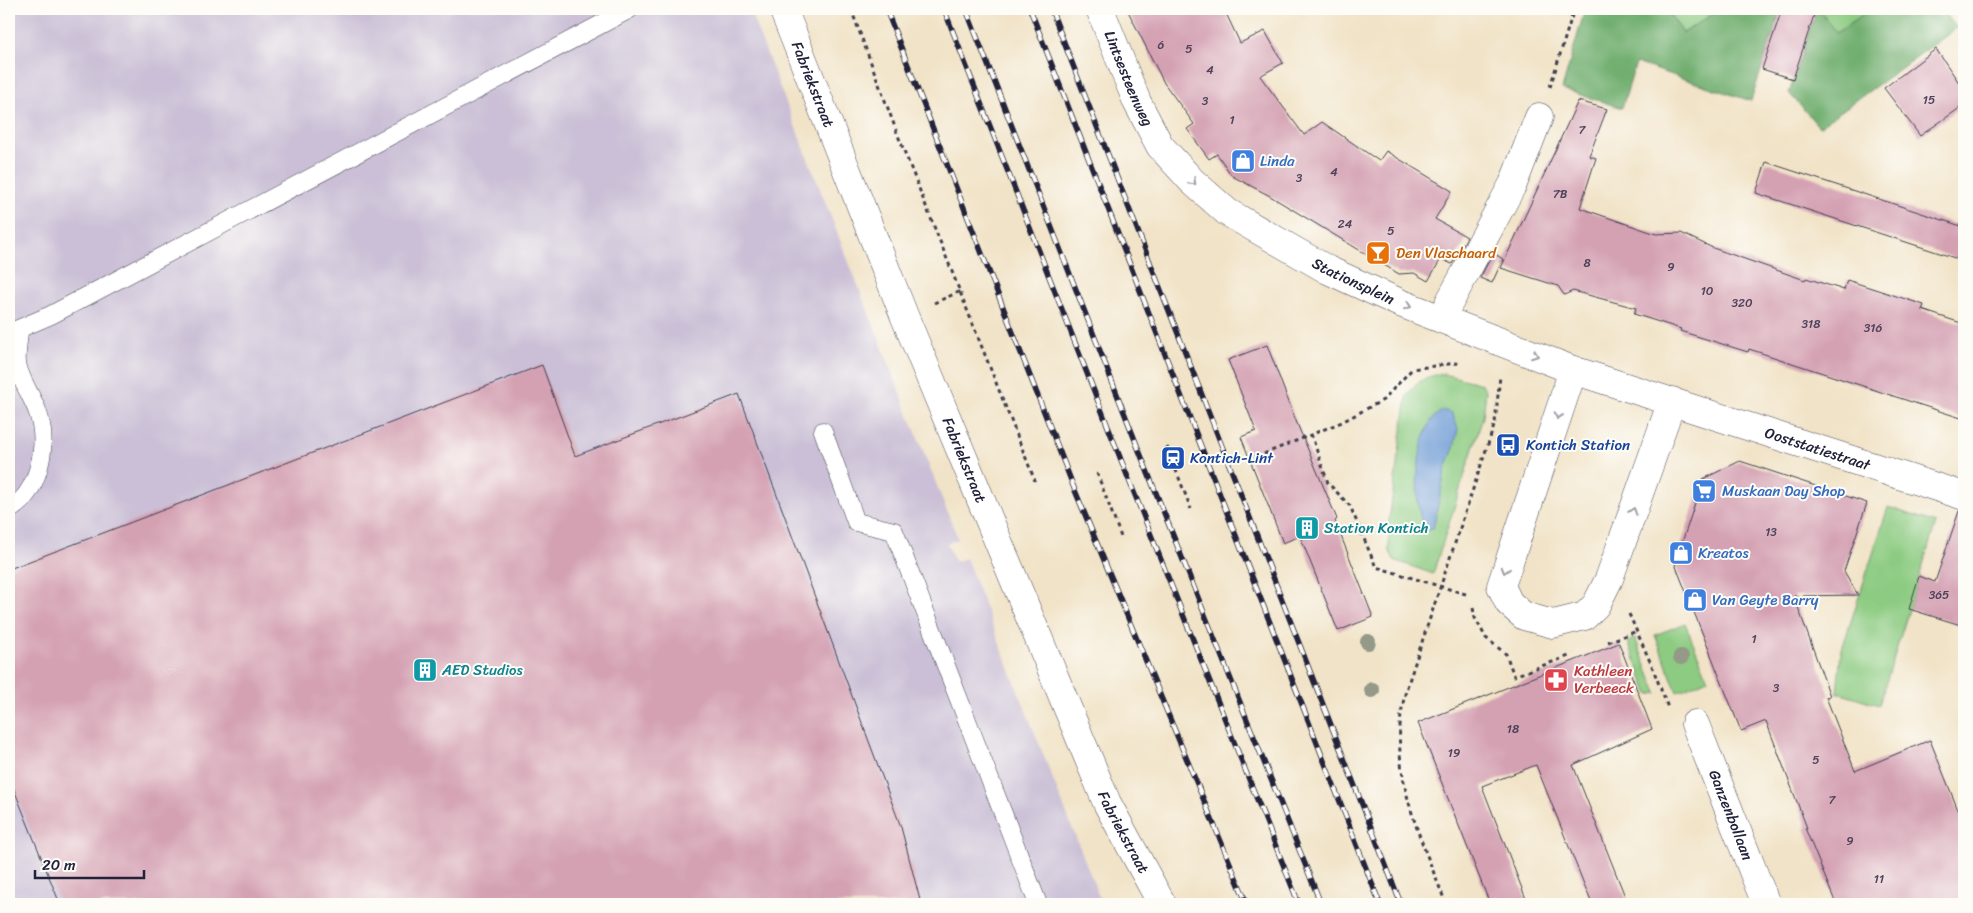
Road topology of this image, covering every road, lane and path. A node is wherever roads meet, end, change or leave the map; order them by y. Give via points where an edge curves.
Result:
1 (630, 9) edge
2 (783, 9) edge
3 (851, 9) edge
4 (1100, 9) edge
5 (1574, 9) edge
6 (1539, 117) joint
7 (1160, 146) joint
8 (1449, 303) dead end
9 (14, 333) edge
10 (1496, 340) junction
11 (1465, 364) dead end
12 (1573, 370) junction
13 (1672, 401) junction
14 (823, 431) dead end
15 (1311, 434) junction
16 (1167, 447) dead end
17 (1264, 454) dead end
18 (1097, 474) dead end
19 (1035, 481) dead end
20 (1964, 496) edge
21 (1191, 509) dead end
22 (9, 510) edge
23 (1121, 536) dead end
24 (1613, 568) junction
25 (1441, 586) junction
26 (1637, 631) junction
27 (1602, 644) dead end
28 (1576, 654) dead end
29 (1695, 724) joint
30 (1038, 904) edge
31 (1162, 904) edge
32 (1446, 904) edge
33 (1766, 904) edge

1 - 9 lane
2 - 31 street, Fabriekstraat via 904,315 1107,803
3 - 19 path
4 - 7 street, Lintsesteenweg via 1137,102
5 - 6 path
6 - 8 street via 1513,184
7 -> 10 street, Stationsplein via 1227,212 1365,288
9 - 22 lane via 17,364 38,414 44,446 36,476 18,505
10 -> 12 street, Stationsplein
10 - 25 path via 1501,368 1495,423
11 - 15 path via 1412,369 1383,400
12 - 13 street, Stationsplein
12 -> 24 street via 1500,586 1509,602 1524,616 1553,624 1585,616 1596,605
13 - 20 street, Ooststatiestraat
24 -> 13 street
14 - 30 lane via 856,522 894,531
15 - 17 path
15 - 25 path via 1328,483 1350,506 1376,567
16 - 21 path
18 - 23 path
24 - 26 path
25 - 28 path via 1470,595 1475,618 1486,638 1506,654 1514,676
25 - 32 path via 1404,698 1398,738 1411,811
26 - 27 path
26 - 29 path via 1668,708
29 - 33 street, Ganzenbollaan

